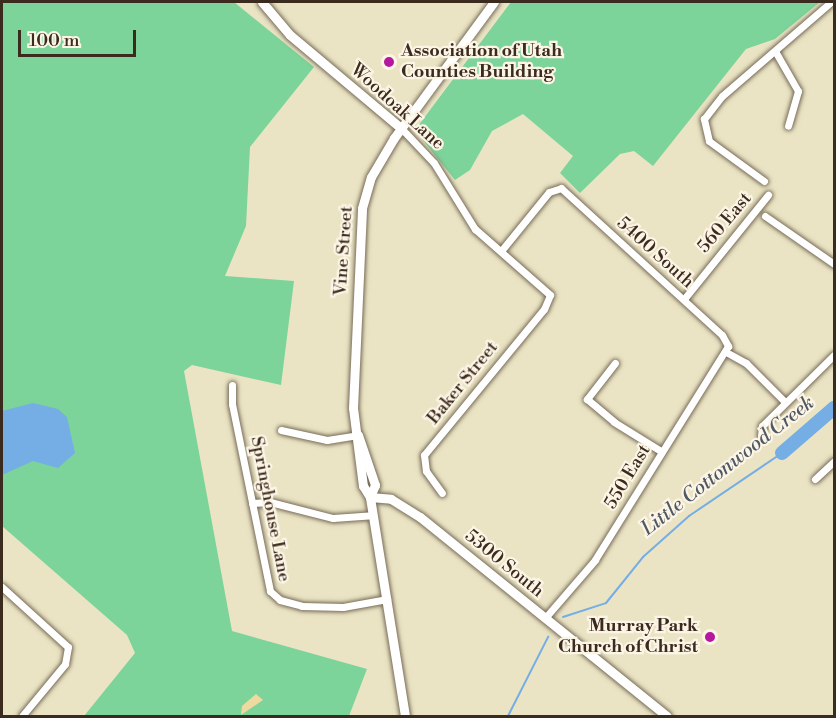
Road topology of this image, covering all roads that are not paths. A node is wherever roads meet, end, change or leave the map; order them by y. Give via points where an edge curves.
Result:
1 (262, 2) edge
2 (495, 2) edge
3 (831, 2) edge
4 (775, 51) junction
5 (788, 126) dead end
6 (400, 129) junction
7 (764, 181) dead end
8 (768, 195) dead end
9 (765, 216) dead end
10 (501, 251) junction
11 (834, 264) edge
12 (550, 295) joint
13 (684, 299) junction
14 (727, 349) junction
15 (834, 355) edge
16 (615, 363) dead end
17 (232, 385) dead end
18 (785, 402) junction
19 (281, 430) dead end
20 (358, 435) junction
21 (761, 436) dead end
22 (661, 451) junction
23 (834, 461) edge
24 (815, 479) dead end
25 (442, 493) dead end
26 (370, 497) junction
27 (252, 503) junction
28 (372, 515) junction
29 (2, 589) edge
30 (387, 599) junction
31 (545, 618) junction
32 (22, 717) edge
33 (405, 717) edge
34 (667, 717) edge

1 - 6 main road, Woodoak Lane via 290,35
2 - 6 main road, Vine Street
3 - 4 street via 810,16
4 - 5 street via 798,91
4 - 7 street via 715,102 703,123 709,141
6 - 10 street, Woodoak Lane via 435,163 468,220
6 - 20 main road, Vine Street via 375,170 362,208 353,387
8 - 13 street, 560 East
9 - 11 street
10 - 12 street, Woodoak Lane
10 - 13 street, 5400 South via 556,187 564,190
12 - 25 street, Baker Street via 544,309 424,455 426,471
13 - 14 street, 5400 South via 722,335
14 - 18 street, 5400 South
14 - 22 street, 550 East
15 - 18 street
16 - 22 street via 587,399 614,422
17 - 27 street, Springhouse Lane via 232,404
18 - 21 street via 762,426
19 - 20 street via 327,441
20 - 26 main road, Vine Street via 363,486
22 - 31 street, 550 East via 595,560
23 - 24 street
26 - 28 main road, Vine Street
26 - 31 main road, 5300 South via 399,502
27 - 28 street via 270,502 333,518
27 - 30 street, Springhouse Lane via 268,586 277,598 302,606 342,607
28 - 30 main road, Vine Street
29 - 32 street via 62,639 69,650 65,664
30 - 33 main road, Vine Street
31 - 34 main road, 5300 South

